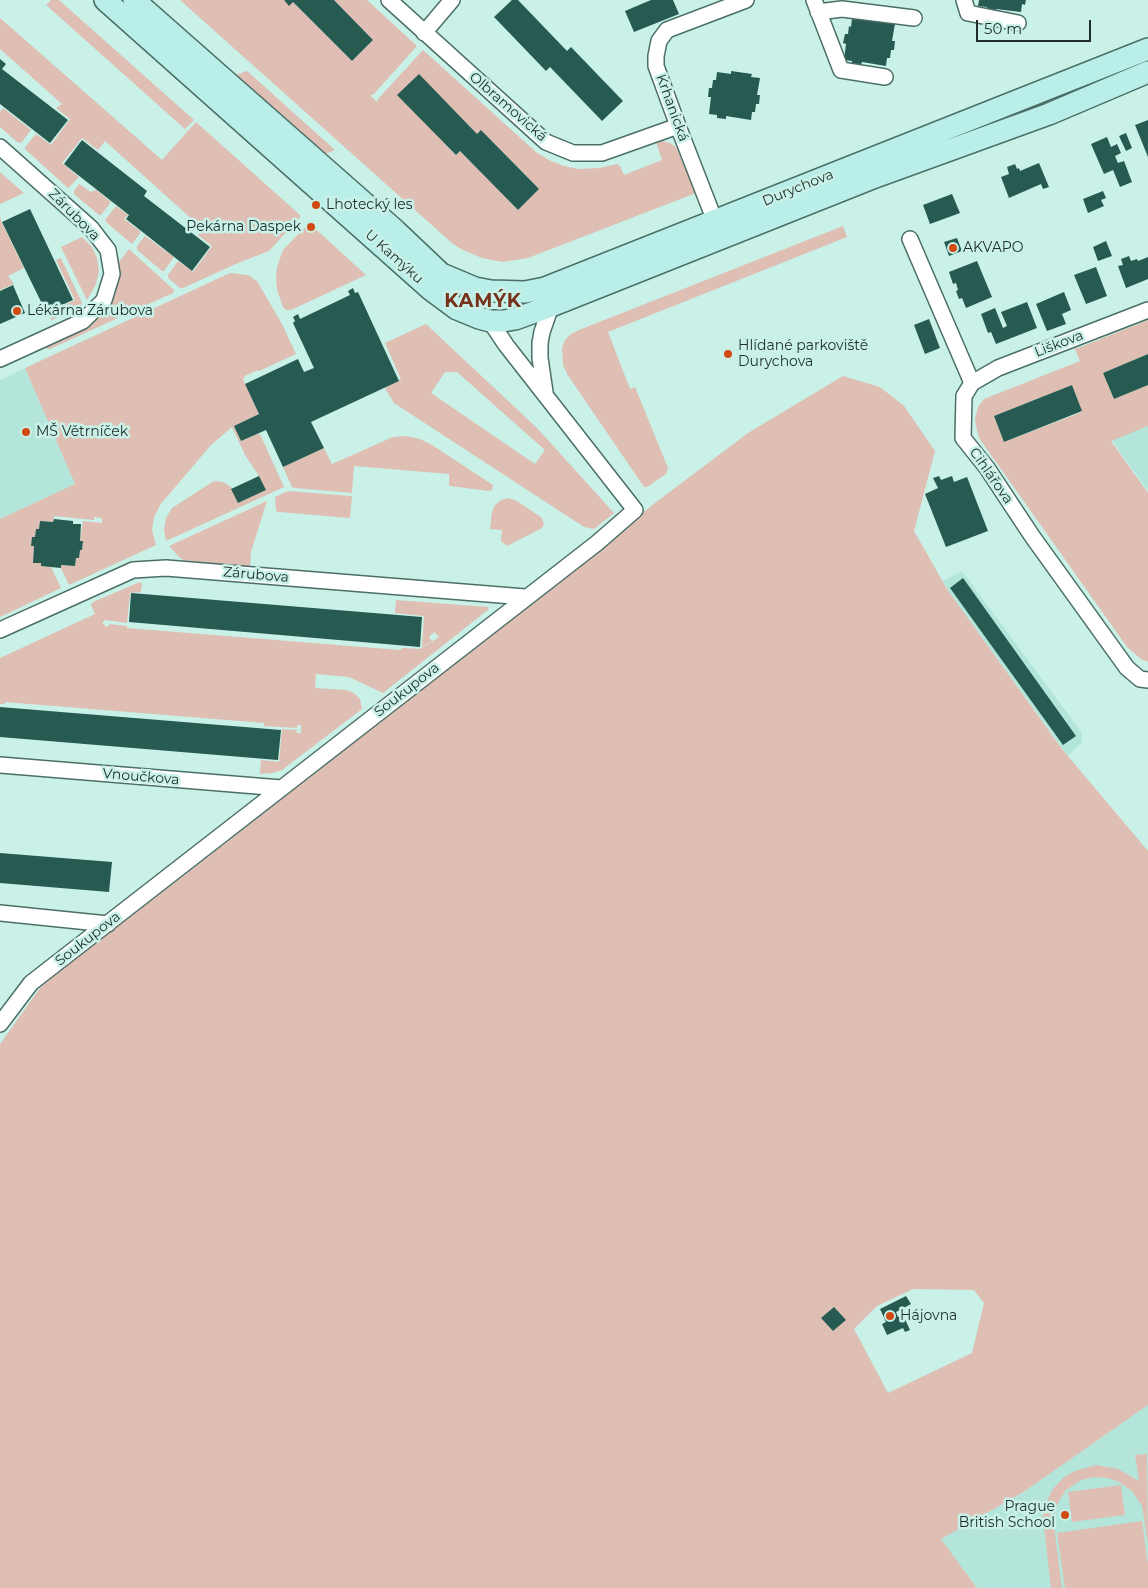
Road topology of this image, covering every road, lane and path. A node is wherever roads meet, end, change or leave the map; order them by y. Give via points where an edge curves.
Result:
1 (105, 0) edge
2 (134, 0) edge
3 (389, 0) edge
4 (452, 0) edge
5 (746, 0) edge
6 (964, 0) edge
7 (816, 6) edge
8 (914, 18) dead end
9 (1018, 23) dead end
10 (424, 33) junction
11 (1148, 49) edge
12 (1148, 72) edge
13 (885, 77) dead end
14 (678, 126) junction
15 (0, 147) edge
16 (719, 230) junction
17 (910, 239) dead end
18 (444, 275) junction
19 (548, 297) junction
20 (1148, 310) edge
21 (490, 321) junction
22 (0, 359) edge
23 (972, 383) junction
24 (545, 394) junction
25 (525, 597) junction
26 (0, 630) edge
27 (1148, 680) edge
28 (0, 765) edge
29 (281, 788) junction
30 (0, 913) edge
31 (108, 924) junction
32 (0, 1024) edge

1 - 21 street, U Kamýku via 430,288 457,309
2 - 18 street, U Kamýku
3 - 10 street, Olbramovická
4 - 10 street
5 - 14 street, Krhanická via 668,30 659,41 656,66
6 - 9 street via 968,14
7 - 8 street
7 - 13 street via 841,70
10 - 14 street, Olbramovická via 546,142 573,152 602,152
11 - 16 street, Durychova
12 - 16 street, Durychova via 1049,114
14 - 16 street, Krhanická
15 - 22 street, Zárubova via 91,228 108,250 112,274 104,300 83,321
16 - 19 street, Durychova
17 - 23 street
18 - 19 street, Durychova via 491,291 525,292
18 - 21 street, U Kamýku
19 - 21 street via 517,302
19 - 24 street via 540,344
20 - 23 street, Liškova via 998,368
21 - 24 street, Soukupova
23 - 27 street, Cihlářova via 964,396 963,438 1127,668 1140,679
24 - 25 street, Soukupova via 635,510
25 - 26 street, Zárubova via 166,568 133,570
25 - 29 street, Soukupova
28 - 29 street, Vnoučkova
29 - 31 street, Soukupova
30 - 31 street
31 - 32 street, Soukupova via 31,982

